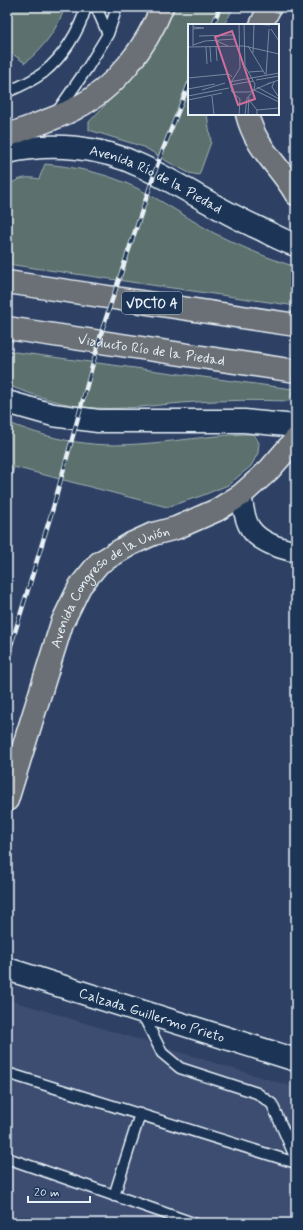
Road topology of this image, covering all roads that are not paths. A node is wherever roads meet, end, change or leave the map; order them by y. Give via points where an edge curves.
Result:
1 (86, 7) edge
2 (96, 7) edge
3 (117, 7) edge
4 (162, 7) edge
5 (270, 7) edge
6 (262, 24) edge
7 (108, 34) junction
8 (7, 92) edge
9 (247, 115) edge
10 (51, 119) junction
11 (7, 136) edge
12 (7, 152) edge
13 (296, 194) edge
14 (296, 245) edge
15 (7, 282) edge
16 (296, 325) edge
17 (7, 328) edge
18 (296, 371) edge
19 (7, 402) edge
20 (296, 426) edge
21 (296, 439) edge
22 (241, 495) junction
23 (296, 552) edge
24 (7, 800) edge
25 (7, 970) edge
26 (142, 1012) junction
27 (296, 1060) edge
28 (7, 1073) edge
29 (140, 1114) junction
30 (7, 1158) edge
31 (296, 1159) edge
32 (296, 1163) edge
33 (114, 1196) junction
34 (193, 1223) edge

1 - 8 lane via 82,22 61,56 42,74
2 - 7 lane
3 - 7 lane
4 - 10 main road via 144,42 113,81 94,97
5 - 6 main road
7 - 10 lane
9 - 13 main road via 250,128 258,143
10 - 11 main road
12 - 14 main road, Avenida Río de la Piedad via 39,147 65,147 93,150 118,157 141,166 244,221
15 - 16 main road, VDCTO A
17 - 18 main road, Viaducto Río de la Piedad
19 - 20 main road via 53,415 98,421 244,421
21 - 22 main road, Avenida Congreso de la Unión via 269,470
22 - 23 street via 250,528 263,540
22 - 24 main road, Avenida Congreso de la Unión via 217,510 131,544 99,563 80,586 62,623
25 - 26 main road, Calzada Guillermo Prieto
26 - 27 main road, Calzada Guillermo Prieto
26 - 31 lane via 162,1054 180,1068 257,1093 272,1104
28 - 29 lane
29 - 32 lane
29 - 33 lane
30 - 33 lane
33 - 34 lane

